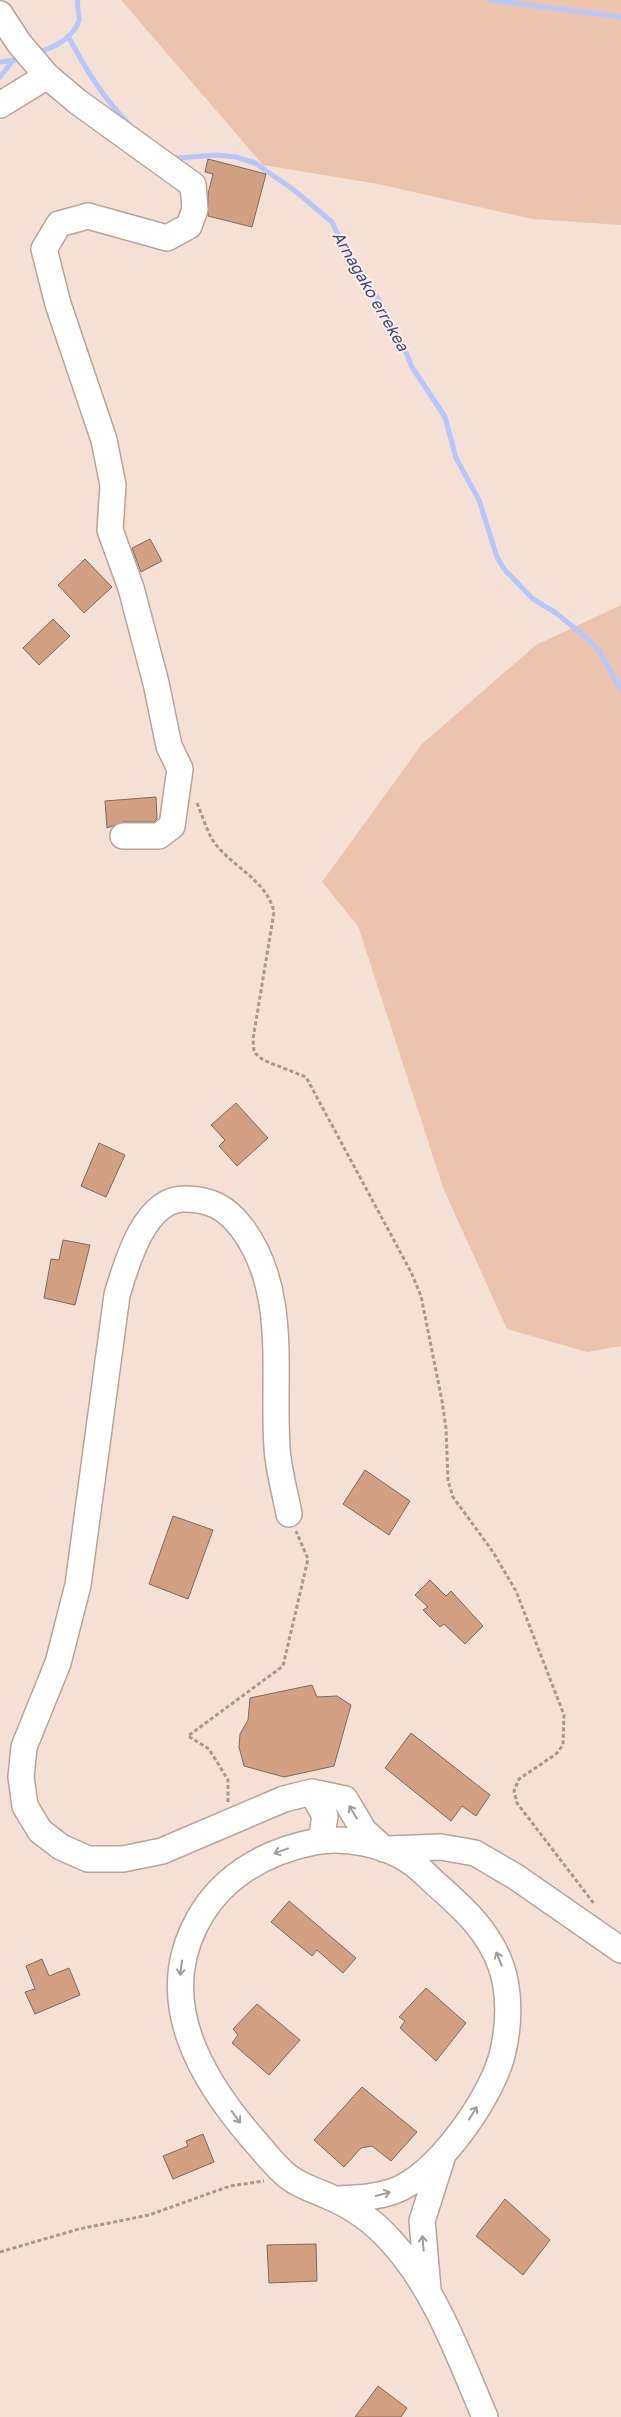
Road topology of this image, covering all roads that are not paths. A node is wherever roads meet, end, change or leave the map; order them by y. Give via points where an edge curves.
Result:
1 (0, 14) edge
2 (47, 76) junction
3 (0, 105) edge
4 (123, 836) dead end
5 (289, 1514) road end
6 (312, 1792) junction
7 (321, 1841) junction
8 (384, 1849) junction
9 (464, 1850) junction
10 (431, 1880) junction
11 (621, 1950) edge
12 (444, 2152) junction
13 (334, 2199) junction
14 (428, 2292) junction
15 (485, 2417) edge

1 - 2 street
2 - 3 street
2 - 4 street via 193,185 195,209 189,226 167,238 88,216 59,224 44,249 61,314 104,440 113,485 110,530 133,598 169,746 180,769 172,826 159,836
5 - 6 street via 276,1449 275,1315 267,1276 251,1240 234,1218 214,1204 208,1200 181,1199 162,1206 137,1240 117,1295 78,1585 58,1662 24,1747 21,1777 25,1806 40,1831 60,1847 88,1859 123,1859 162,1851 284,1799
6 - 7 street via 325,1816
8 -> 6 street via 364,1831 345,1799
7 - 8 street
7 -> 13 street via 274,1854 241,1871 224,1885 195,1925 182,1957 179,1979 184,2024 208,2076 242,2126 289,2178
8 - 9 street via 441,1847
8 - 10 street via 409,1861
9 - 10 street via 445,1860
9 - 11 street via 487,1859 516,1877
12 -> 10 street via 468,2122 490,2086 501,2059 507,2024 507,1989 503,1969 488,1936
13 -> 12 street via 368,2198 396,2190 419,2176
14 -> 12 street via 422,2222
13 - 14 street via 367,2217 392,2242
14 - 15 street

